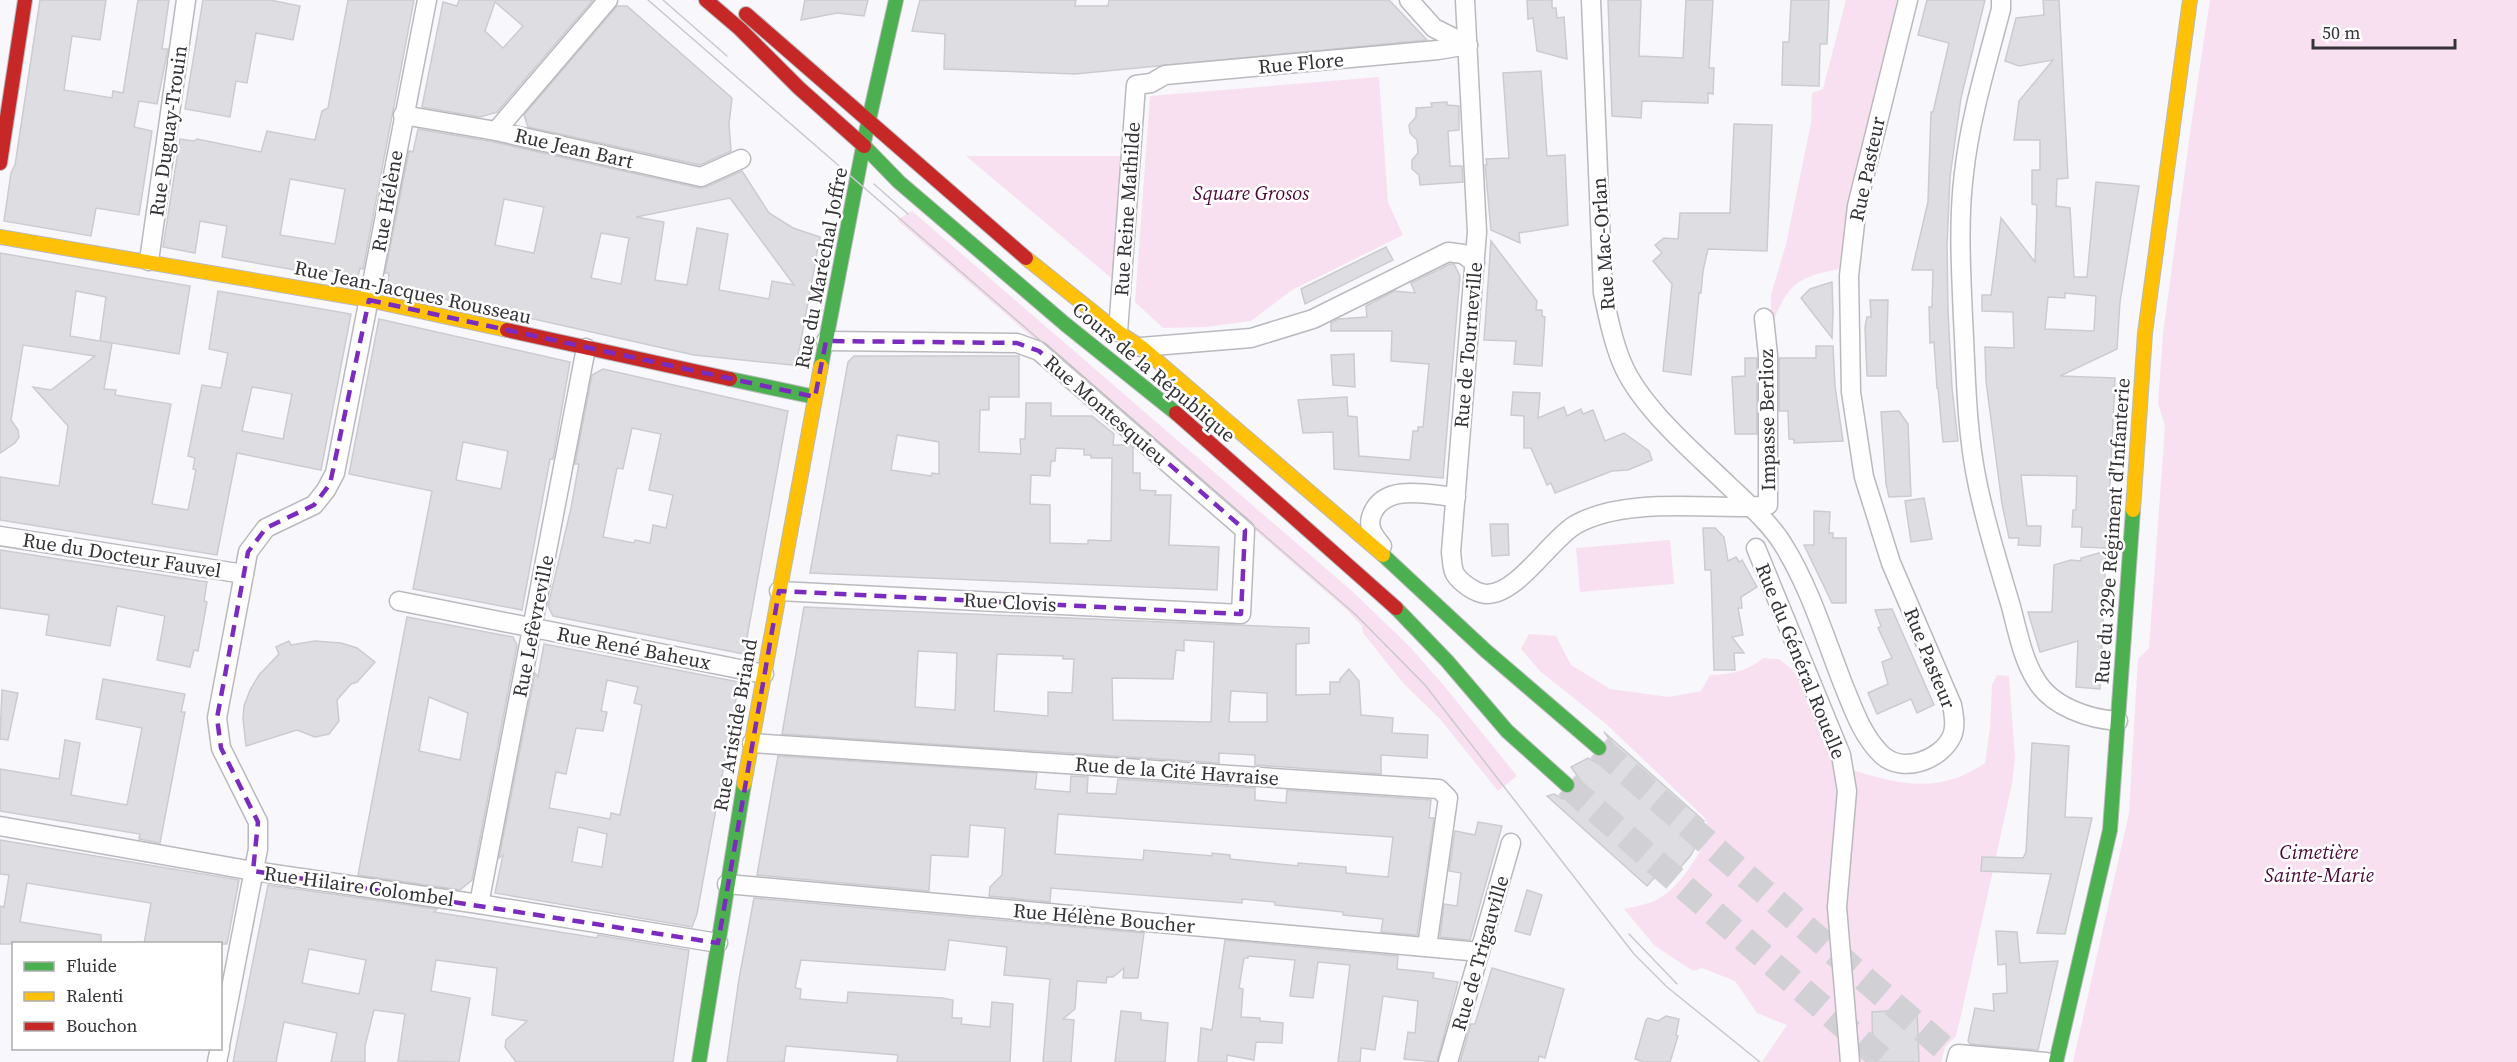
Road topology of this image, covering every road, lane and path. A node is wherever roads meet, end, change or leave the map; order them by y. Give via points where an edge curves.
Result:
1 (25, 0) edge
2 (186, 0) edge
3 (427, 0) edge
4 (608, 0) edge
5 (706, 0) edge
6 (896, 0) edge
7 (1409, 0) edge
8 (1465, 0) edge
9 (1591, 0) edge
10 (1908, 0) edge
11 (2001, 0) edge
12 (2190, 0) edge
13 (738, 7) dead end
14 (1468, 45) junction
15 (1136, 85) joint
16 (403, 115) junction
17 (869, 121) junction
18 (496, 131) junction
19 (864, 146) junction
20 (741, 159) dead end
21 (0, 163) edge
22 (0, 237) edge
23 (149, 261) junction
24 (1476, 263) junction
25 (369, 300) junction
26 (1764, 318) dead end
27 (1118, 332) junction
28 (826, 341) junction
29 (1141, 347) junction
30 (586, 348) junction
31 (815, 397) junction
32 (1456, 497) junction
33 (1751, 507) junction
34 (0, 536) edge
35 (1756, 548) dead end
36 (244, 574) junction
37 (779, 591) junction
38 (1424, 592) junction
39 (399, 601) dead end
40 (1241, 614) joint
41 (532, 628) junction
42 (764, 674) junction
43 (2118, 721) junction
44 (752, 742) junction
45 (1599, 748) tunnel mouth
46 (1567, 785) tunnel mouth
47 (0, 826) edge
48 (1511, 843) dead end
49 (253, 871) junction
50 (727, 884) junction
51 (479, 904) junction
52 (718, 943) junction
53 (1427, 947) junction
54 (1480, 952) junction
55 (222, 1036) edge
56 (699, 1062) edge
57 (1448, 1062) edge
58 (1850, 1062) edge
59 (1956, 1062) edge
60 (2046, 1062) edge
61 (2056, 1062) edge

1 - 21 main road
2 - 23 street, Rue Duguay-Trouin
3 - 16 street, Rue Hélène
4 - 18 street
5 - 19 main road, Cours de la République
6 - 17 main road, Rue du Maréchal Joffre
7 - 14 street via 1434,28
8 - 14 street, Rue de Tourneville
9 - 33 street, Rue Mac-Orlan via 1603,293 1610,329 1623,365 1654,412
10 - 33 street, Rue Pasteur via 1857,206 1849,276 1851,392 1864,477 1891,563 1952,705 1952,736 1931,759 1912,764 1897,761 1884,756 1873,744 1859,723 1798,571 1783,543
11 - 43 street via 1972,126 1962,202 1964,342 1977,480 2028,665 2037,682 2074,710 2097,720
12 - 43 main road, Rue du 329e Régiment d'Infanterie via 2145,333
13 - 17 main road, Cours de la République
14 - 15 street, Rue Flore via 1165,75
14 - 24 street, Rue de Tourneville
15 - 27 street, Rue Reine Mathilde
16 - 18 street, Rue Jean Bart
16 - 25 street, Rue Hélène
17 - 19 main road, Rue du Maréchal Joffre
17 - 27 main road, Cours de la République
18 - 20 street, Rue Jean Bart via 701,177
19 - 28 main road, Rue du Maréchal Joffre
19 - 46 main road, Cours de la République via 899,182 1161,400 1384,596 1507,731
22 - 23 main road, Rue Jean-Jacques Rousseau
23 - 25 main road, Rue Jean-Jacques Rousseau
24 - 29 street via 1462,254 1448,252 1313,319 1251,338
24 - 32 street, Rue de Tourneville
25 - 30 main road, Rue Jean-Jacques Rousseau
25 - 36 street, Rue Hélène via 335,472 314,505 266,528 248,552
26 - 33 street, Impasse Berlioz via 1768,355 1768,505
27 - 29 main road, Cours de la République
28 - 31 main road, Rue du Maréchal Joffre
28 - 40 street, Rue Montesquieu via 1017,343 1038,351 1245,530
29 - 38 main road, Cours de la République
30 - 31 main road, Rue Jean-Jacques Rousseau
30 - 41 street, Rue Lefèvreville
31 - 37 main road, Rue Aristide Briand
32 - 33 street via 1451,552 1455,574 1468,587 1486,594 1506,588 1574,526 1599,514 1631,508
32 - 38 street via 1400,493 1377,503 1369,519 1371,533
34 - 36 street, Rue du Docteur Fauvel
35 - 58 street, Rue du Général Rouelle via 1841,755 1847,791 1837,907
36 - 49 street, Rue Hélène via 217,718 221,748 258,822
37 - 40 street, Rue Clovis
37 - 42 main road, Rue Aristide Briand
38 - 45 main road, Cours de la République
39 - 41 street, Rue René Baheux
41 - 42 street, Rue René Baheux
41 - 51 street, Rue Lefèvreville
42 - 44 main road, Rue Aristide Briand
43 - 61 main road, Rue du 329e Régiment d'Infanterie via 2110,830
44 - 50 main road, Rue Aristide Briand
44 - 53 street, Rue de la Cité Havraise via 1439,789 1448,798
47 - 49 street, Rue Hilaire Colombel
48 - 54 street, Rue de Trigauville
49 - 51 street, Rue Hilaire Colombel
49 - 55 street, Rue Hélène
50 - 52 main road, Rue Aristide Briand
50 - 53 street, Rue Hélène Boucher
51 - 52 street, Rue Hilaire Colombel
52 - 56 main road, Rue Aristide Briand
53 - 54 street, Rue Hélène Boucher
54 - 57 street, Rue de Trigauville
59 - 60 street via 1958,1054

